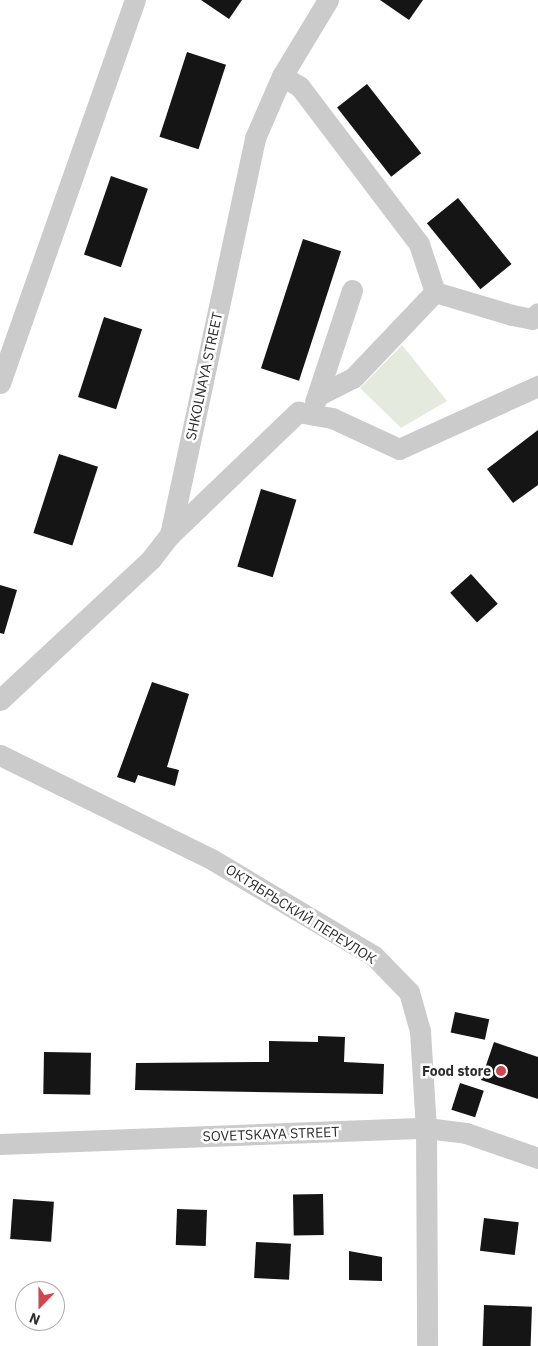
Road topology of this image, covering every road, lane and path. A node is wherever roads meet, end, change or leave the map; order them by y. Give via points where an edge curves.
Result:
1 (135, 0) edge
2 (328, 0) edge
3 (282, 76) junction
4 (352, 290) dead end
5 (435, 292) junction
6 (538, 313) edge
7 (0, 383) edge
8 (538, 386) edge
9 (319, 395) junction
10 (309, 414) junction
11 (170, 535) junction
12 (0, 700) edge
13 (0, 755) edge
14 (426, 1128) junction
15 (0, 1144) edge
16 (538, 1158) edge
17 (427, 1346) edge

1 - 7 street
2 - 3 street, SHKOLNAYA STREET
3 - 5 street via 300,87 419,244
3 - 11 street, SHKOLNAYA STREET via 255,138
4 - 9 street
5 - 6 street via 512,315 532,319
5 - 9 street via 353,378
8 - 10 street via 399,448 332,418
9 - 10 street
10 - 11 street via 298,412
11 - 12 street, SHKOLNAYA STREET via 151,560
13 - 14 street, ОКТЯБРЬСКИЙ ПЕРЕУЛОК via 213,860 374,956 409,992 420,1030
14 - 15 street, SOVETSKAYA STREET
14 - 16 street, SOVETSKAYA STREET via 466,1133
14 - 17 street, ОКТЯБРЬСКИЙ ПЕРЕУЛОК

